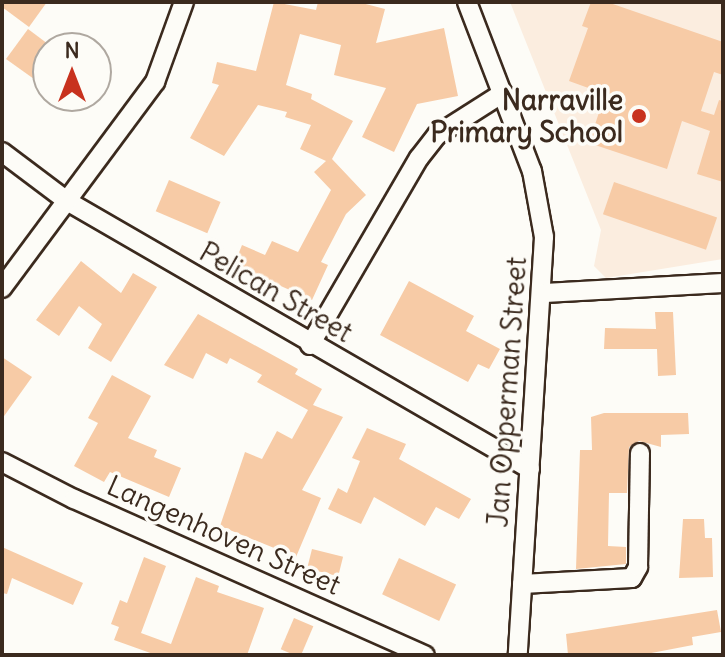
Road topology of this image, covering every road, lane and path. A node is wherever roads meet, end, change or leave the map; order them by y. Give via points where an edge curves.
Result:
1 (184, 2) edge
2 (467, 2) edge
3 (503, 93) junction
4 (2, 152) edge
5 (67, 201) junction
6 (723, 283) edge
7 (2, 288) edge
8 (545, 293) junction
9 (310, 345) junction
10 (640, 453) dead end
11 (2, 462) edge
12 (530, 469) junction
13 (522, 584) junction
14 (425, 655) edge
15 (518, 655) edge

1 - 5 street via 155,82
2 - 3 street, Jan Opperman Street
3 - 8 street, Jan Opperman Street via 532,171 544,237
3 - 9 street via 437,135 419,158
4 - 5 street, Pelican Street
5 - 7 street
5 - 9 street, Pelican Street
6 - 8 street
8 - 12 street, Jan Opperman Street
9 - 12 street, Pelican Street
10 - 13 street via 638,567 632,578
11 - 14 street, Langenhoven Street
12 - 13 street, Jan Opperman Street
13 - 15 street, Jan Opperman Street

